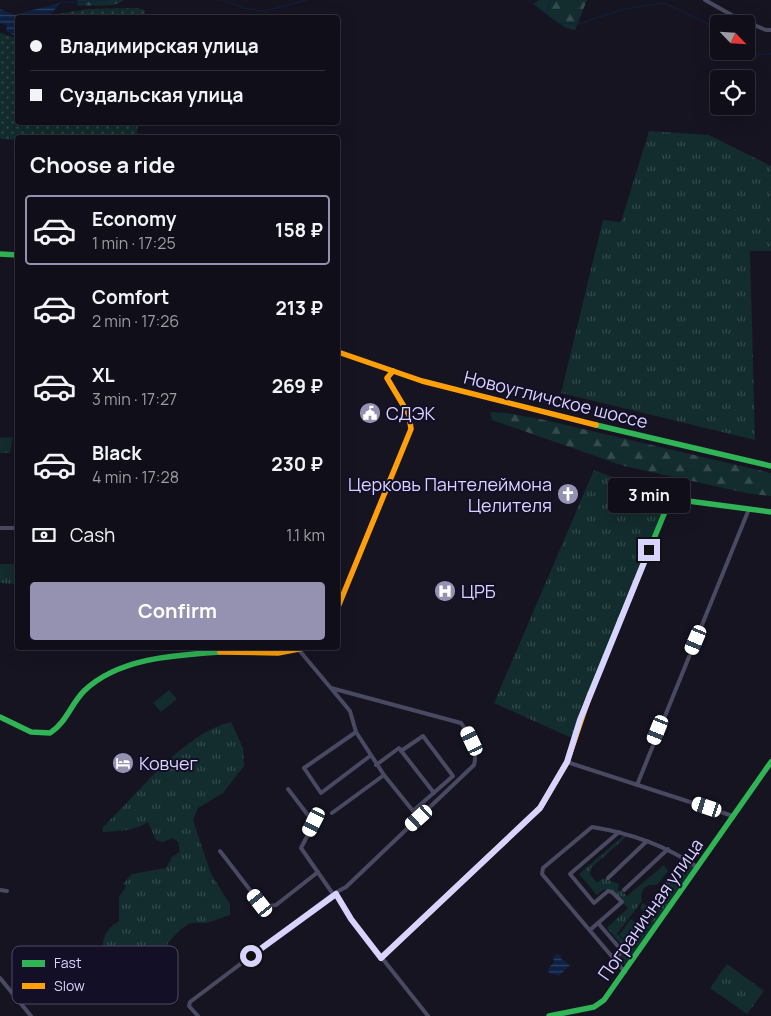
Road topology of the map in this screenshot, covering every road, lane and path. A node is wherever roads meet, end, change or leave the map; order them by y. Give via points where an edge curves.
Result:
1 (705, 0) edge
2 (771, 30) edge
3 (0, 254) edge
4 (15, 255) edge
5 (340, 353) edge
6 (382, 367) junction
7 (393, 371) junction
8 (387, 378) junction
9 (771, 466) edge
10 (749, 509) junction
11 (771, 512) edge
12 (0, 528) edge
13 (15, 528) edge
14 (340, 602) edge
15 (213, 650) edge
16 (298, 650) edge
17 (303, 650) edge
18 (332, 688) junction
19 (0, 717) edge
20 (356, 732) junction
21 (401, 751) junction
22 (370, 756) junction
23 (567, 762) junction
24 (771, 762) edge
25 (376, 765) junction
26 (384, 775) junction
27 (636, 785) junction
28 (288, 789) dead end
29 (434, 793) junction
30 (332, 813) dead end
31 (733, 816) junction
32 (619, 832) junction
33 (647, 840) junction
34 (668, 849) junction
35 (220, 852) dead end
36 (697, 867) junction
37 (318, 872) junction
38 (608, 878) dead end
39 (0, 890) edge
40 (624, 890) dead end
41 (7, 891) dead end
42 (334, 894) junction
43 (598, 923) junction
44 (590, 930) junction
45 (381, 958) junction
46 (615, 960) junction
47 (625, 972) junction
48 (0, 978) edge
49 (12, 993) edge
50 (21, 1004) edge
51 (31, 1016) edge
52 (198, 1016) edge
53 (428, 1016) edge
54 (549, 1016) edge

1 - 2 street via 737,18
3 - 4 street
5 - 6 street, Новоугличское шоссе
6 - 7 street, Новоугличское шоссе
6 - 8 street
7 - 8 street
7 - 9 street, Новоугличское шоссе via 521,408
8 - 14 street via 410,415 411,429
10 - 11 street
10 - 23 street via 673,498 666,507 580,720
10 - 27 street
12 - 13 street
15 - 16 street via 280,654
15 - 19 street via 112,672 88,687 57,728 50,732 32,732
17 - 18 street
18 - 20 street via 350,710
18 - 42 street via 461,723 467,730 476,760 471,770 346,887
20 - 22 street
20 - 22 street via 304,768 321,793
21 - 25 street via 399,748
21 - 29 street
21 - 29 street via 423,736 453,776
22 - 25 street
23 - 27 street
23 - 45 street via 540,808
24 - 31 street, Пограничная улица
25 - 26 street
26 - 29 street via 413,811
26 - 30 street
27 - 31 street
28 - 37 street via 314,822 301,848
31 - 36 street, Пограничная улица
32 - 33 street
32 - 43 street via 570,874 594,903 608,891 622,902
32 - 44 street via 592,827 543,868 542,874
33 - 34 street
33 - 38 street
34 - 36 street
34 - 40 street
35 - 37 street via 260,903 269,906 276,905
36 - 47 street, Пограничная улица
37 - 42 street
39 - 41 street
42 - 45 street
42 - 52 street via 190,1002 189,1006
43 - 44 street
43 - 46 street via 622,951
44 - 46 street
45 - 53 street
46 - 47 street
47 - 54 street, Пограничная улица via 599,1004
48 - 49 street
50 - 51 street

